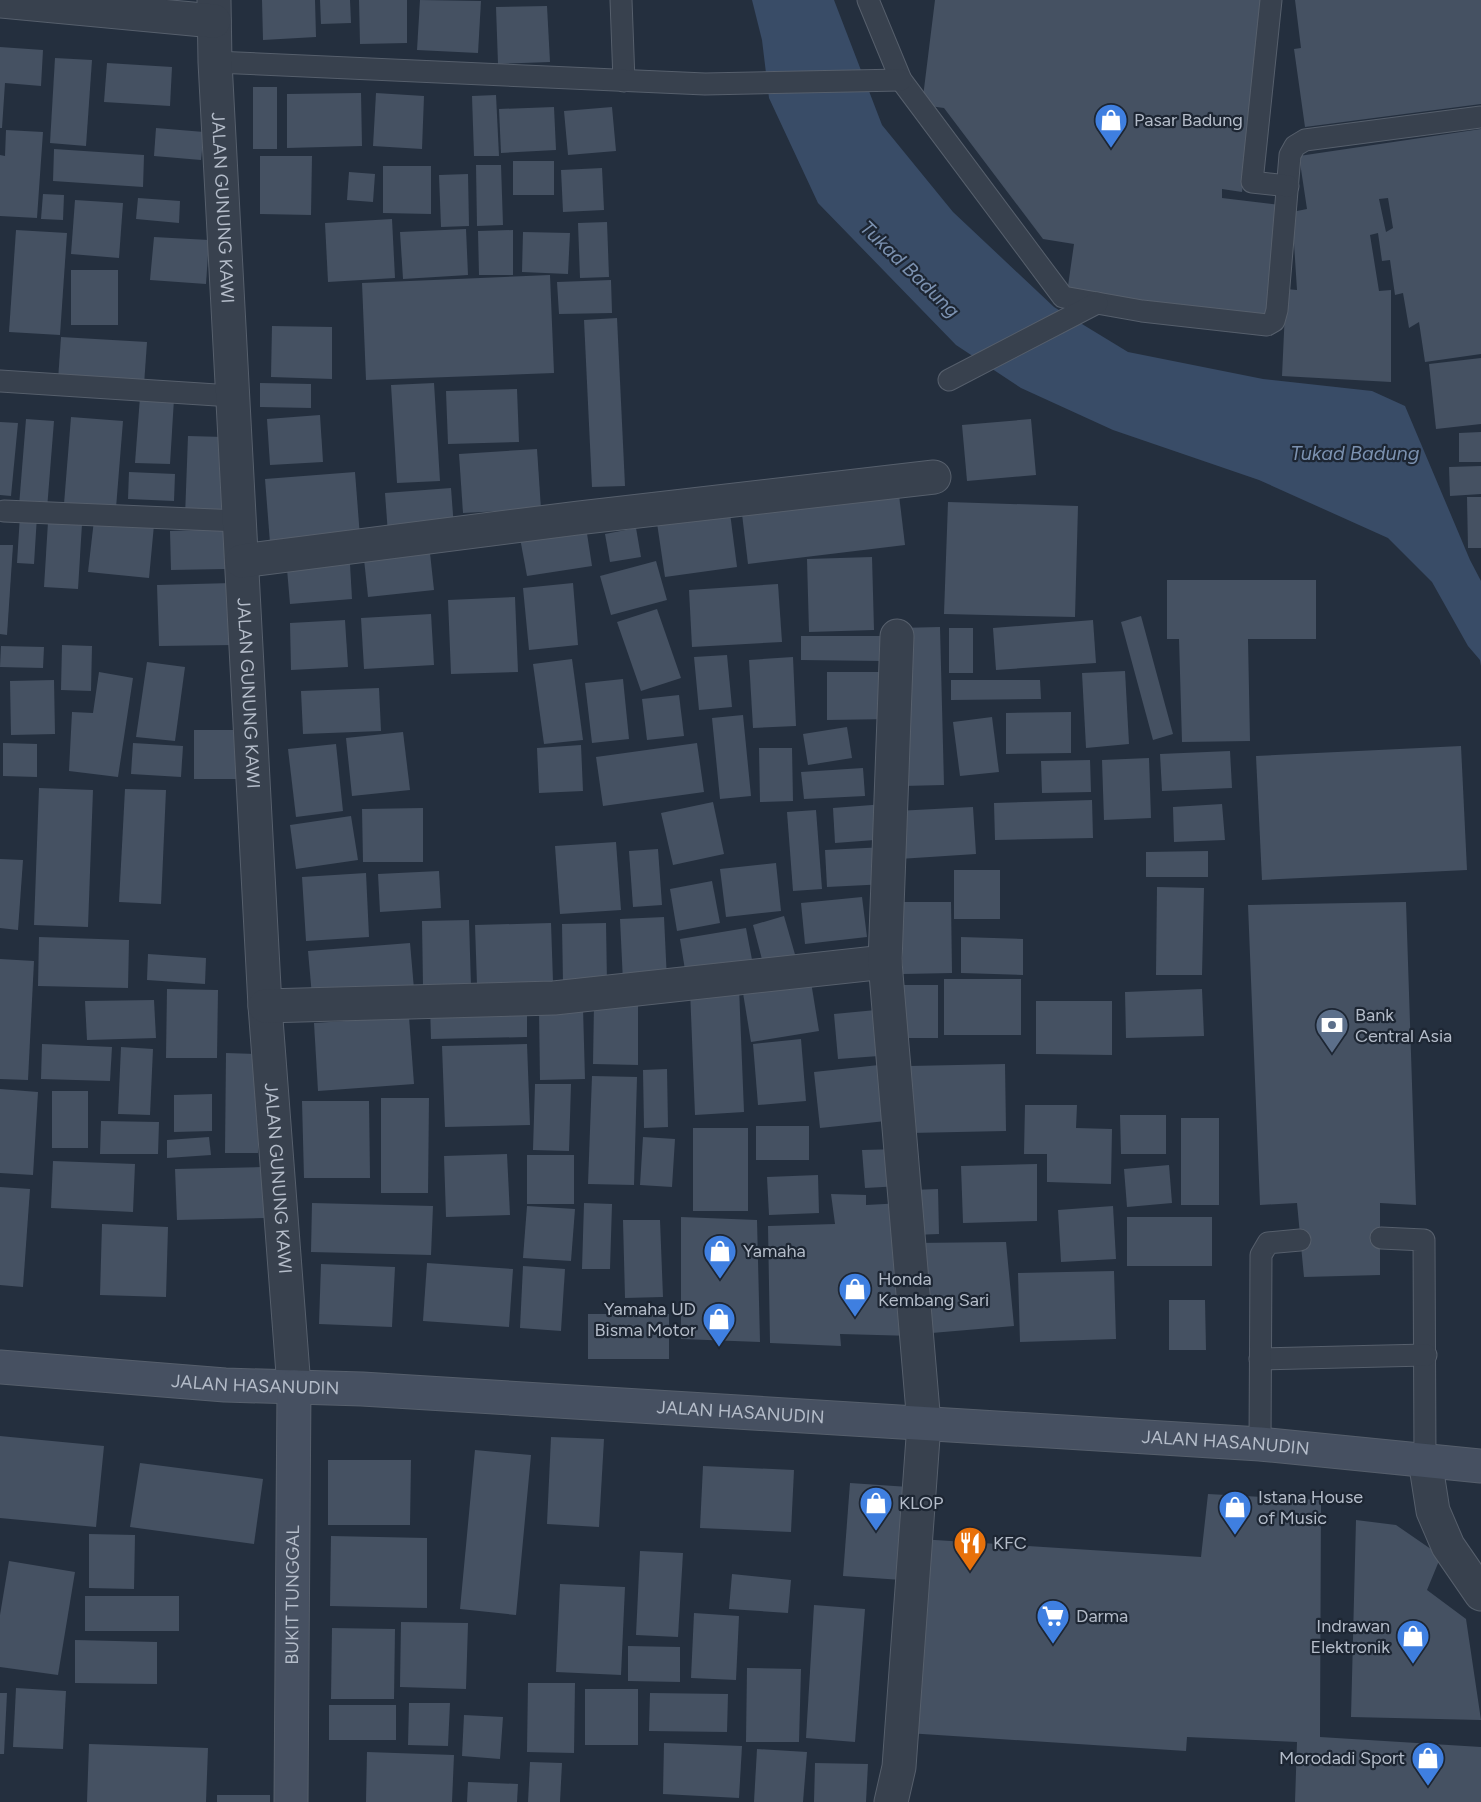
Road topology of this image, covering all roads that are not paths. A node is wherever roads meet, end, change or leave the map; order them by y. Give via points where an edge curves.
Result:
1 (621, 0) edge
2 (868, 0) edge
3 (1271, 0) edge
4 (0, 1) edge
5 (214, 11) edge
6 (215, 62) junction
7 (901, 80) junction
8 (624, 81) junction
9 (1481, 117) edge
10 (1288, 186) junction
11 (1089, 308) junction
12 (949, 380) dead end
13 (0, 381) edge
14 (232, 396) junction
15 (934, 477) dead end
16 (4, 511) dead end
17 (239, 521) junction
18 (242, 561) junction
19 (897, 636) dead end
20 (885, 962) junction
21 (265, 1006) junction
22 (1381, 1238) dead end
23 (1300, 1240) dead end
24 (1426, 1355) junction
25 (1260, 1359) junction
26 (0, 1367) edge
27 (294, 1387) junction
28 (924, 1424) junction
29 (1260, 1444) junction
30 (1425, 1460) junction
31 (1471, 1466) edge
32 (1481, 1594) edge
33 (291, 1802) edge
34 (891, 1802) edge

1 - 8 lane
2 - 7 lane
3 - 10 lane via 1252,182
4 - 5 street
5 - 6 street, JALAN GUNUNG KAWI
6 - 8 lane
6 - 14 street, JALAN GUNUNG KAWI
7 - 8 lane via 705,84
7 - 11 lane via 1063,297
9 - 10 lane via 1305,140 1290,155
10 - 11 lane via 1274,321 1267,325
11 - 12 lane
13 - 14 lane
14 - 17 street, JALAN GUNUNG KAWI
15 - 18 street
16 - 17 lane
17 - 18 street, JALAN GUNUNG KAWI
18 - 21 street, JALAN GUNUNG KAWI
19 - 20 street
20 - 21 street via 554,998
20 - 28 street
21 - 27 street, JALAN GUNUNG KAWI
22 - 24 lane via 1424,1240
23 - 25 lane via 1268,1243 1261,1255
24 - 25 lane
24 - 30 lane
25 - 29 lane
26 - 27 main road, JALAN HASANUDIN
27 - 28 main road, JALAN HASANUDIN
27 - 33 main road, BUKIT TUNGGAL
28 - 29 main road, JALAN HASANUDIN
28 - 34 street via 899,1767
29 - 30 main road, JALAN HASANUDIN
30 - 31 main road, JALAN HASANUDIN
30 - 32 street via 1433,1510 1448,1545

